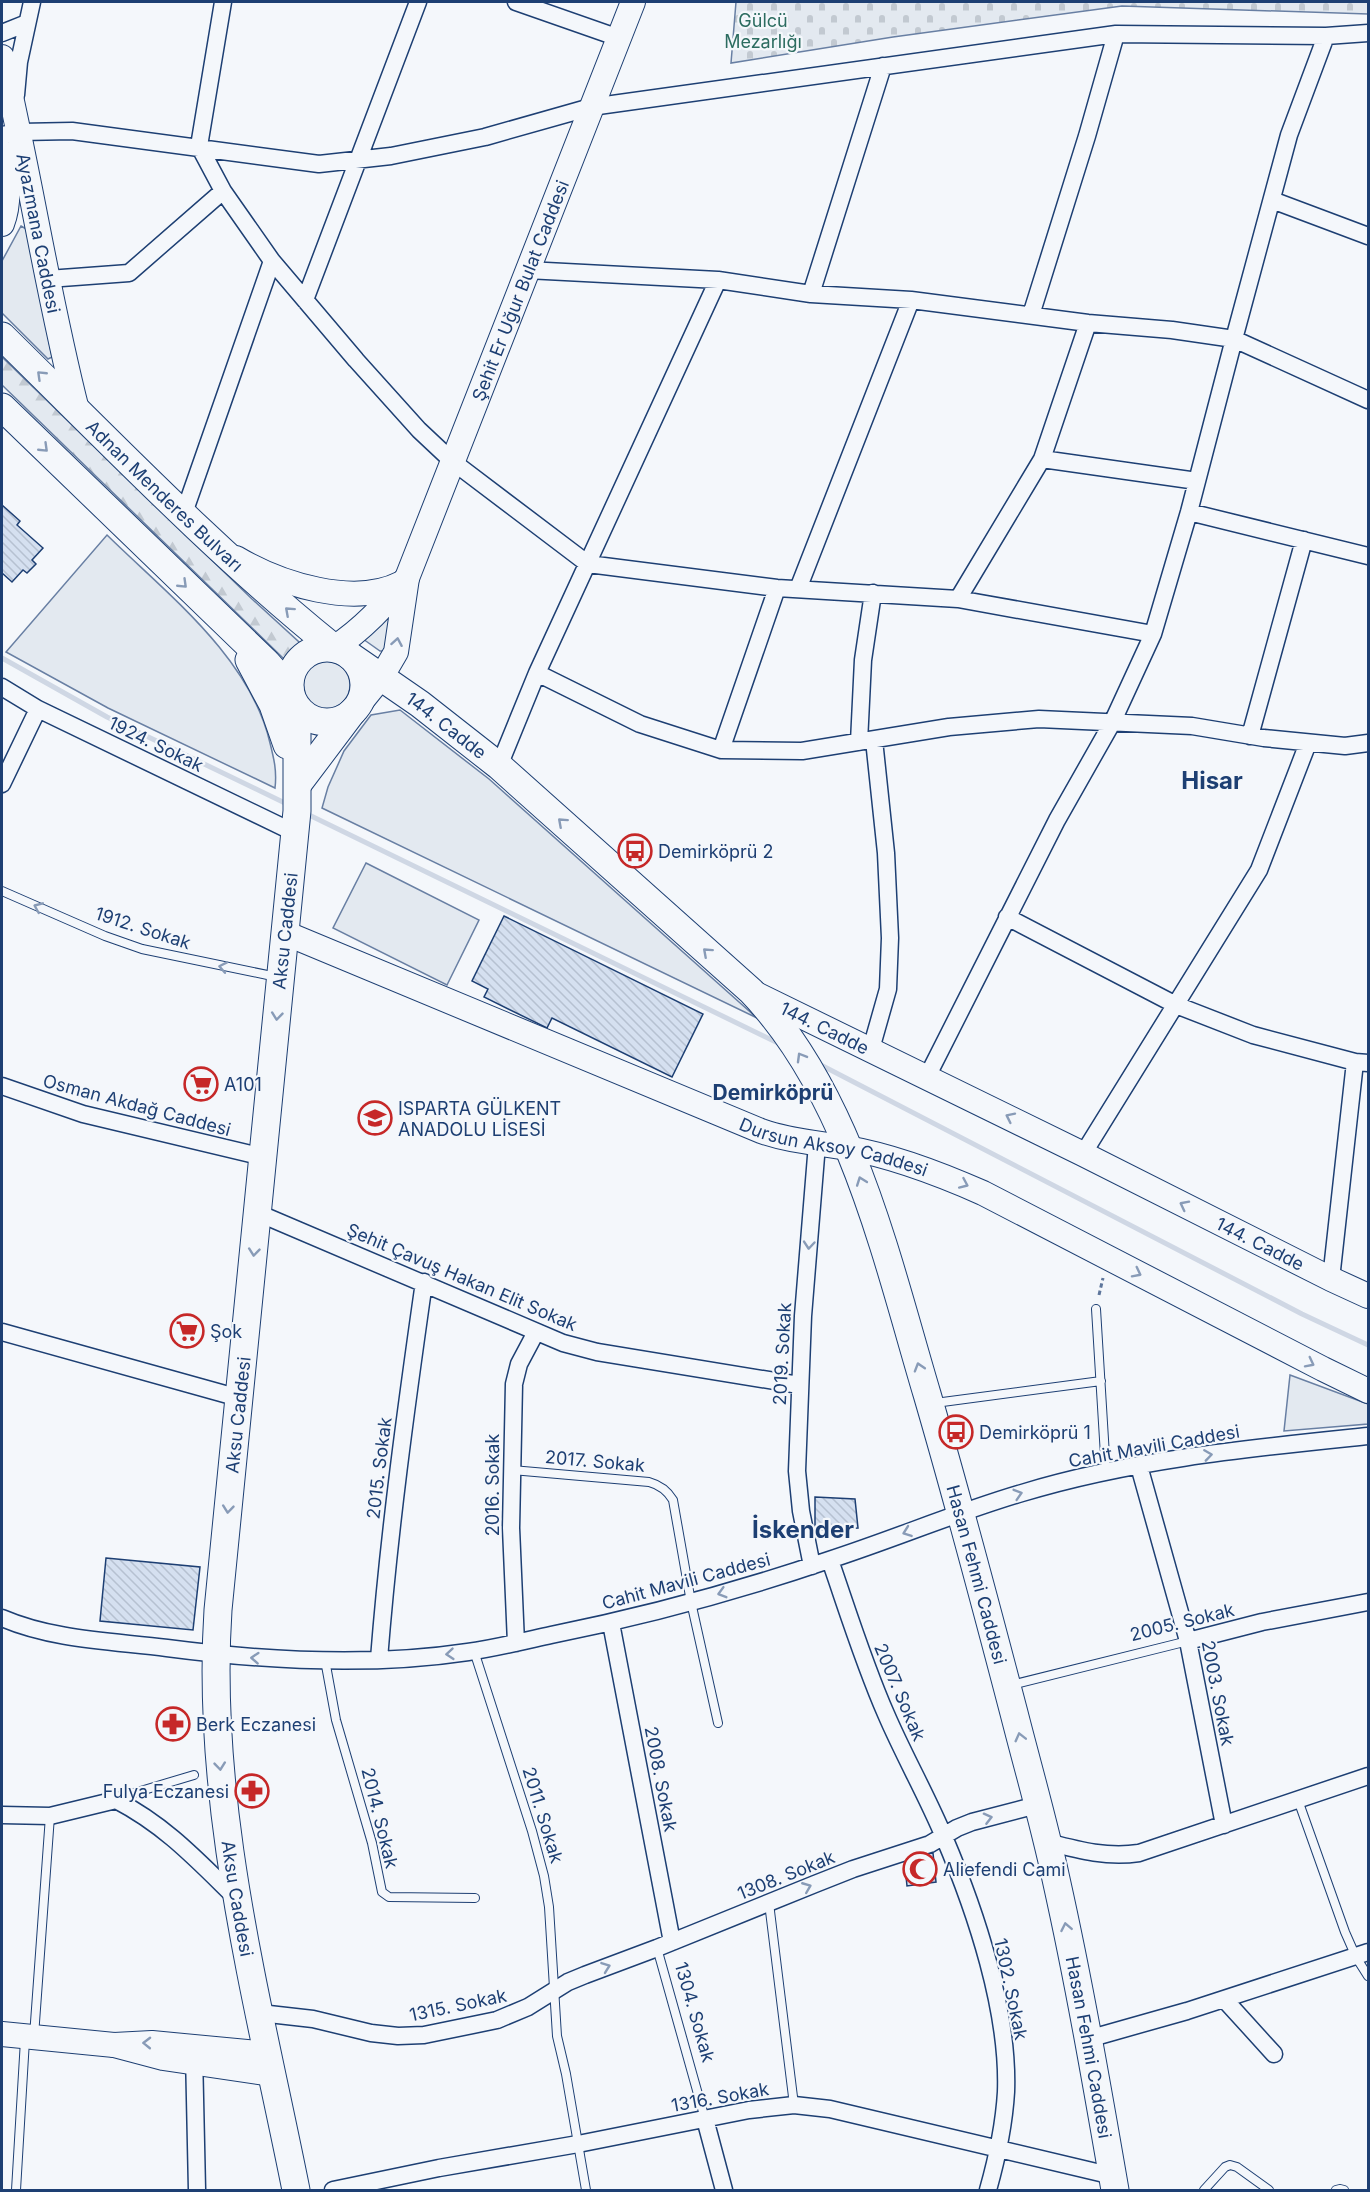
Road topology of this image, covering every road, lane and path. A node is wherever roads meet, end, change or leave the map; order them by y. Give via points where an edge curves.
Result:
1 (32, 2) edge
2 (223, 2) edge
3 (418, 2) edge
4 (516, 2) edge
5 (633, 2) edge
6 (27, 23) junction
7 (2, 33) edge
8 (1368, 33) edge
9 (1116, 34) junction
10 (1326, 36) junction
11 (619, 38) junction
12 (2, 57) edge
13 (884, 66) junction
14 (591, 107) junction
15 (12, 126) edge
16 (199, 146) junction
17 (2, 152) edge
18 (359, 159) junction
19 (223, 191) junction
20 (1272, 200) junction
21 (2, 224) edge
22 (1368, 236) edge
23 (272, 261) junction
24 (527, 270) junction
25 (48, 279) junction
26 (718, 280) junction
27 (811, 294) junction
28 (305, 300) junction
29 (911, 300) junction
30 (1031, 315) junction
31 (1088, 323) junction
32 (2, 336) edge
33 (1234, 339) junction
34 (1368, 400) edge
35 (2, 407) edge
36 (77, 410) junction
37 (1042, 459) junction
38 (452, 461) junction
39 (1197, 481) junction
40 (1189, 512) junction
41 (184, 513) junction
42 (1304, 540) junction
43 (220, 548) junction
44 (1368, 556) edge
45 (588, 564) junction
46 (404, 581) junction
47 (777, 588) junction
48 (798, 589) junction
49 (873, 593) junction
50 (958, 599) junction
51 (220, 619) junction
52 (1153, 634) junction
53 (341, 652) junction
54 (537, 673) junction
55 (382, 676) junction
56 (2, 687) edge
57 (292, 695) junction
58 (356, 708) junction
59 (38, 709) junction
60 (1112, 723) junction
61 (1250, 736) junction
62 (867, 741) junction
63 (1308, 743) junction
64 (1368, 744) edge
65 (721, 750) junction
66 (499, 766) junction
67 (2, 784) edge
68 (298, 784) junction
69 (295, 833) junction
70 (2, 891) edge
71 (1007, 917) junction
72 (285, 933) junction
73 (281, 978) junction
74 (751, 991) junction
75 (1176, 1005) junction
76 (871, 1049) junction
77 (1362, 1063) edge
78 (927, 1077) junction
79 (2, 1086) edge
80 (817, 1144) junction
81 (848, 1148) junction
82 (1083, 1154) junction
83 (263, 1157) junction
84 (258, 1213) junction
85 (1107, 1258) junction
86 (1331, 1279) junction
87 (424, 1282) junction
88 (1368, 1296) edge
89 (1096, 1309) joint
90 (2, 1332) edge
91 (536, 1332) junction
92 (1101, 1381) junction
93 (799, 1385) junction
94 (1368, 1391) edge
95 (239, 1398) junction
96 (930, 1404) junction
97 (1368, 1436) edge
98 (1139, 1466) junction
99 (511, 1470) junction
100 (1106, 1472) junction
101 (962, 1513) junction
102 (830, 1560) junction
103 (812, 1566) junction
104 (691, 1602) junction
105 (1368, 1602) edge
106 (2, 1618) edge
107 (611, 1623) junction
108 (1188, 1641) junction
109 (516, 1643) junction
110 (474, 1651) junction
111 (215, 1655) junction
112 (379, 1659) junction
113 (325, 1660) junction
114 (1007, 1686) junction
115 (718, 1723) dead end
116 (194, 1775) dead end
117 (1368, 1776) edge
118 (116, 1800) junction
119 (1298, 1800) junction
120 (1038, 1805) junction
121 (2, 1815) edge
122 (50, 1816) junction
123 (1224, 1825) junction
124 (944, 1836) junction
125 (1047, 1842) junction
126 (475, 1898) dead end
127 (238, 1900) junction
128 (769, 1903) junction
129 (665, 1945) junction
130 (1362, 1955) edge
131 (1368, 1976) edge
132 (554, 1992) junction
133 (1224, 1999) junction
134 (260, 2013) junction
135 (2, 2034) edge
136 (30, 2037) junction
137 (1088, 2039) junction
138 (1274, 2054) dead end
139 (194, 2055) junction
140 (270, 2064) junction
141 (794, 2105) junction
142 (705, 2118) junction
143 (578, 2144) junction
144 (999, 2149) junction
145 (1114, 2183) edge
146 (16, 2190) edge
147 (197, 2190) edge
148 (296, 2190) edge
149 (333, 2190) edge
150 (586, 2190) edge
151 (724, 2190) edge
152 (988, 2190) edge
153 (1204, 2190) edge
154 (1269, 2190) edge
155 (1336, 2190) edge
156 (1344, 2190) edge

1 - 6 street
2 - 16 street
3 - 18 street
4 - 11 street
5 - 11 street, Şehit Er Uğur Bulat Caddesi
6 - 7 street
6 - 15 street
8 - 10 street
9 - 10 street
9 - 13 street
9 - 30 street
10 - 20 street via 1290,135
11 - 14 street, Şehit Er Uğur Bulat Caddesi
12 - 15 street, Ayazmana Caddesi
13 - 14 street
13 - 27 street
14 - 18 street via 485,137
14 - 24 street, Şehit Er Uğur Bulat Caddesi
15 - 16 street
15 - 25 street, Ayazmana Caddesi
16 - 18 street via 319,164
16 - 19 street
17 - 21 street, Ayazmana Caddesi via 7,188
18 - 28 street
19 - 23 street
19 - 25 street via 129,273
20 - 22 street
20 - 33 street
23 - 28 street
23 - 41 street
24 - 26 street
24 - 38 street, Şehit Er Uğur Bulat Caddesi
25 - 36 street, Ayazmana Caddesi
26 - 27 street
26 - 45 street
27 - 29 street
28 - 38 street
29 - 30 street
29 - 48 street
30 - 31 street
31 - 33 street
31 - 37 street
36 -> 32 main road, Adnan Menderes Bulvarı
33 - 34 street
33 - 39 street
35 -> 51 main road
36 - 41 main road, Adnan Menderes Bulvarı
37 - 39 street
37 - 50 street
38 - 45 street
38 - 46 street, Şehit Er Uğur Bulat Caddesi
39 - 40 street
40 - 42 street
40 - 52 street
41 - 43 main road, Adnan Menderes Bulvarı
42 - 44 street
42 - 61 street
43 - 46 street via 272,575 323,590 373,594
53 -> 43 main road, Adnan Menderes Bulvarı
45 - 47 street
45 - 54 street
46 - 53 street, Şehit Er Uğur Bulat Caddesi
55 -> 46 street, Şehit Er Uğur Bulat Caddesi via 396,652
47 - 48 street
47 - 65 street
48 - 49 street
49 - 50 street
49 - 62 street via 863,660
50 - 52 street
51 - 57 main road via 267,663
51 - 68 main road via 265,687
52 - 60 street
53 - 55 main road, 144. Cadde
53 - 57 main road via 314,650 303,656 290,677
53 - 58 main road via 357,663 362,674 364,686
54 - 65 street via 640,724
54 - 66 street
55 - 58 street, Şehit Er Uğur Bulat Caddesi
55 - 66 main road, 144. Cadde
56 - 59 street, 1924. Sokak
57 - 58 main road via 301,711 323,722 336,721
57 - 68 main road, Aksu Caddesi
58 - 68 main road
59 - 67 street
59 - 69 street, 1924. Sokak
60 - 61 street via 1192,726
60 - 62 street via 1039,719
60 - 71 street
61 - 63 street
62 - 65 street via 802,751
62 - 76 street via 886,853 890,938 888,989
63 - 64 street
63 - 75 street via 1259,870
74 -> 66 main road, 144. Cadde
68 - 69 main road, Aksu Caddesi
69 - 72 main road, Aksu Caddesi
73 -> 70 lane, 1912. Sokak via 142,949
71 - 75 street
71 - 78 street
72 - 73 main road, Aksu Caddesi
72 - 80 street, Dursun Aksoy Caddesi via 761,1131
73 -> 83 main road, Aksu Caddesi
74 - 76 street, 144. Cadde
81 -> 74 main road, Hasan Fehmi Caddesi via 783,1028
75 - 77 street via 1252,1035
75 - 82 street
76 - 78 street, 144. Cadde
77 - 86 street
82 -> 78 street, 144. Cadde
79 - 83 street, Osman Akdağ Caddesi via 83,1114
80 - 81 street, Dursun Aksoy Caddesi
80 -> 93 street, 2019. Sokak
81 -> 85 street, Dursun Aksoy Caddesi via 954,1180
96 -> 81 main road, Hasan Fehmi Caddesi via 885,1253
86 -> 82 street, 144. Cadde
83 - 84 main road, Aksu Caddesi
84 - 87 street, Şehit Çavuş Hakan Elit Sokak
84 -> 95 main road, Aksu Caddesi
85 - 89 path
85 -> 94 street, Dursun Aksoy Caddesi
86 - 88 street, 144. Cadde
87 - 91 street, Şehit Çavuş Hakan Elit Sokak
87 - 112 street, 2015. Sokak via 397,1467
89 - 92 lane
90 - 95 street
91 - 93 street, Şehit Çavuş Hakan Elit Sokak via 597,1352
91 - 99 street, 2016. Sokak via 515,1377
92 - 96 lane
92 - 100 lane
93 - 103 street, 2019. Sokak via 798,1491
95 -> 111 main road, Aksu Caddesi
96 - 101 main road, Hasan Fehmi Caddesi
98 -> 97 street, Cahit Mavili Caddesi
98 - 100 street, Cahit Mavili Caddesi
98 - 108 street, 2003. Sokak
99 - 104 lane, 2017. Sokak via 649,1482 664,1488 673,1500
99 - 109 street, 2016. Sokak
101 -> 100 street, Cahit Mavili Caddesi
101 -> 102 street, Cahit Mavili Caddesi
101 - 114 main road, Hasan Fehmi Caddesi
102 - 103 street, Cahit Mavili Caddesi
102 - 124 street, 2007. Sokak via 886,1714
103 -> 104 street, Cahit Mavili Caddesi
104 - 107 street, Cahit Mavili Caddesi
104 - 115 lane, 2017. Sokak
105 - 108 street, 2005. Sokak
106 - 111 street, Cahit Mavili Caddesi via 52,1634
107 - 109 street, Cahit Mavili Caddesi
107 - 129 street, 2008. Sokak
108 - 114 lane, 2005. Sokak
108 - 123 street, 2003. Sokak
109 - 110 street, Cahit Mavili Caddesi
110 -> 112 street, Cahit Mavili Caddesi
110 - 132 lane, 2011. Sokak via 544,1876
113 -> 111 street, Cahit Mavili Caddesi
111 -> 127 main road, Aksu Caddesi via 218,1747
112 - 113 street, Cahit Mavili Caddesi
113 - 126 lane, 2014. Sokak via 336,1719 382,1892 388,1897
120 -> 114 main road, Hasan Fehmi Caddesi
116 - 118 lane
117 - 119 street
118 - 122 street
118 - 127 street via 164,1829
119 - 123 street
119 - 130 lane via 1345,1932
124 -> 120 street, 1308. Sokak via 972,1822
120 - 125 main road, Hasan Fehmi Caddesi
121 - 122 street
122 - 136 lane
123 - 125 street via 1127,1855 1101,1855
128 -> 124 street, 1308. Sokak
124 - 144 street, 1302. Sokak via 983,1947 1001,2024 1006,2090
137 -> 125 main road, Hasan Fehmi Caddesi
127 - 134 main road, Aksu Caddesi
128 - 129 street, 1308. Sokak
128 - 141 lane
132 -> 129 street, 1308. Sokak via 585,1975
129 - 142 lane, 1304. Sokak
130 - 131 lane
130 - 133 street
132 - 134 street, 1315. Sokak via 497,2020 408,2036 384,2036 313,2019
132 - 143 lane, 2011. Sokak via 557,2036
133 - 137 street
133 - 138 street
134 - 140 main road, Aksu Caddesi
135 - 136 street
136 - 139 street via 114,2045 142,2043
136 - 146 lane
137 - 145 main road, Hasan Fehmi Caddesi
139 - 140 street
139 - 147 street
140 - 148 main road, Aksu Caddesi
141 - 142 street, 1316. Sokak
141 - 144 street, 1316. Sokak via 830,2109
142 - 143 street, 1316. Sokak
142 - 151 street, 1304. Sokak
143 - 149 street, 1316. Sokak
143 - 150 lane, 2011. Sokak
144 - 145 street, 1316. Sokak
144 - 152 street, 1302. Sokak
153 - 154 lane via 1230,2164
155 - 156 lane

